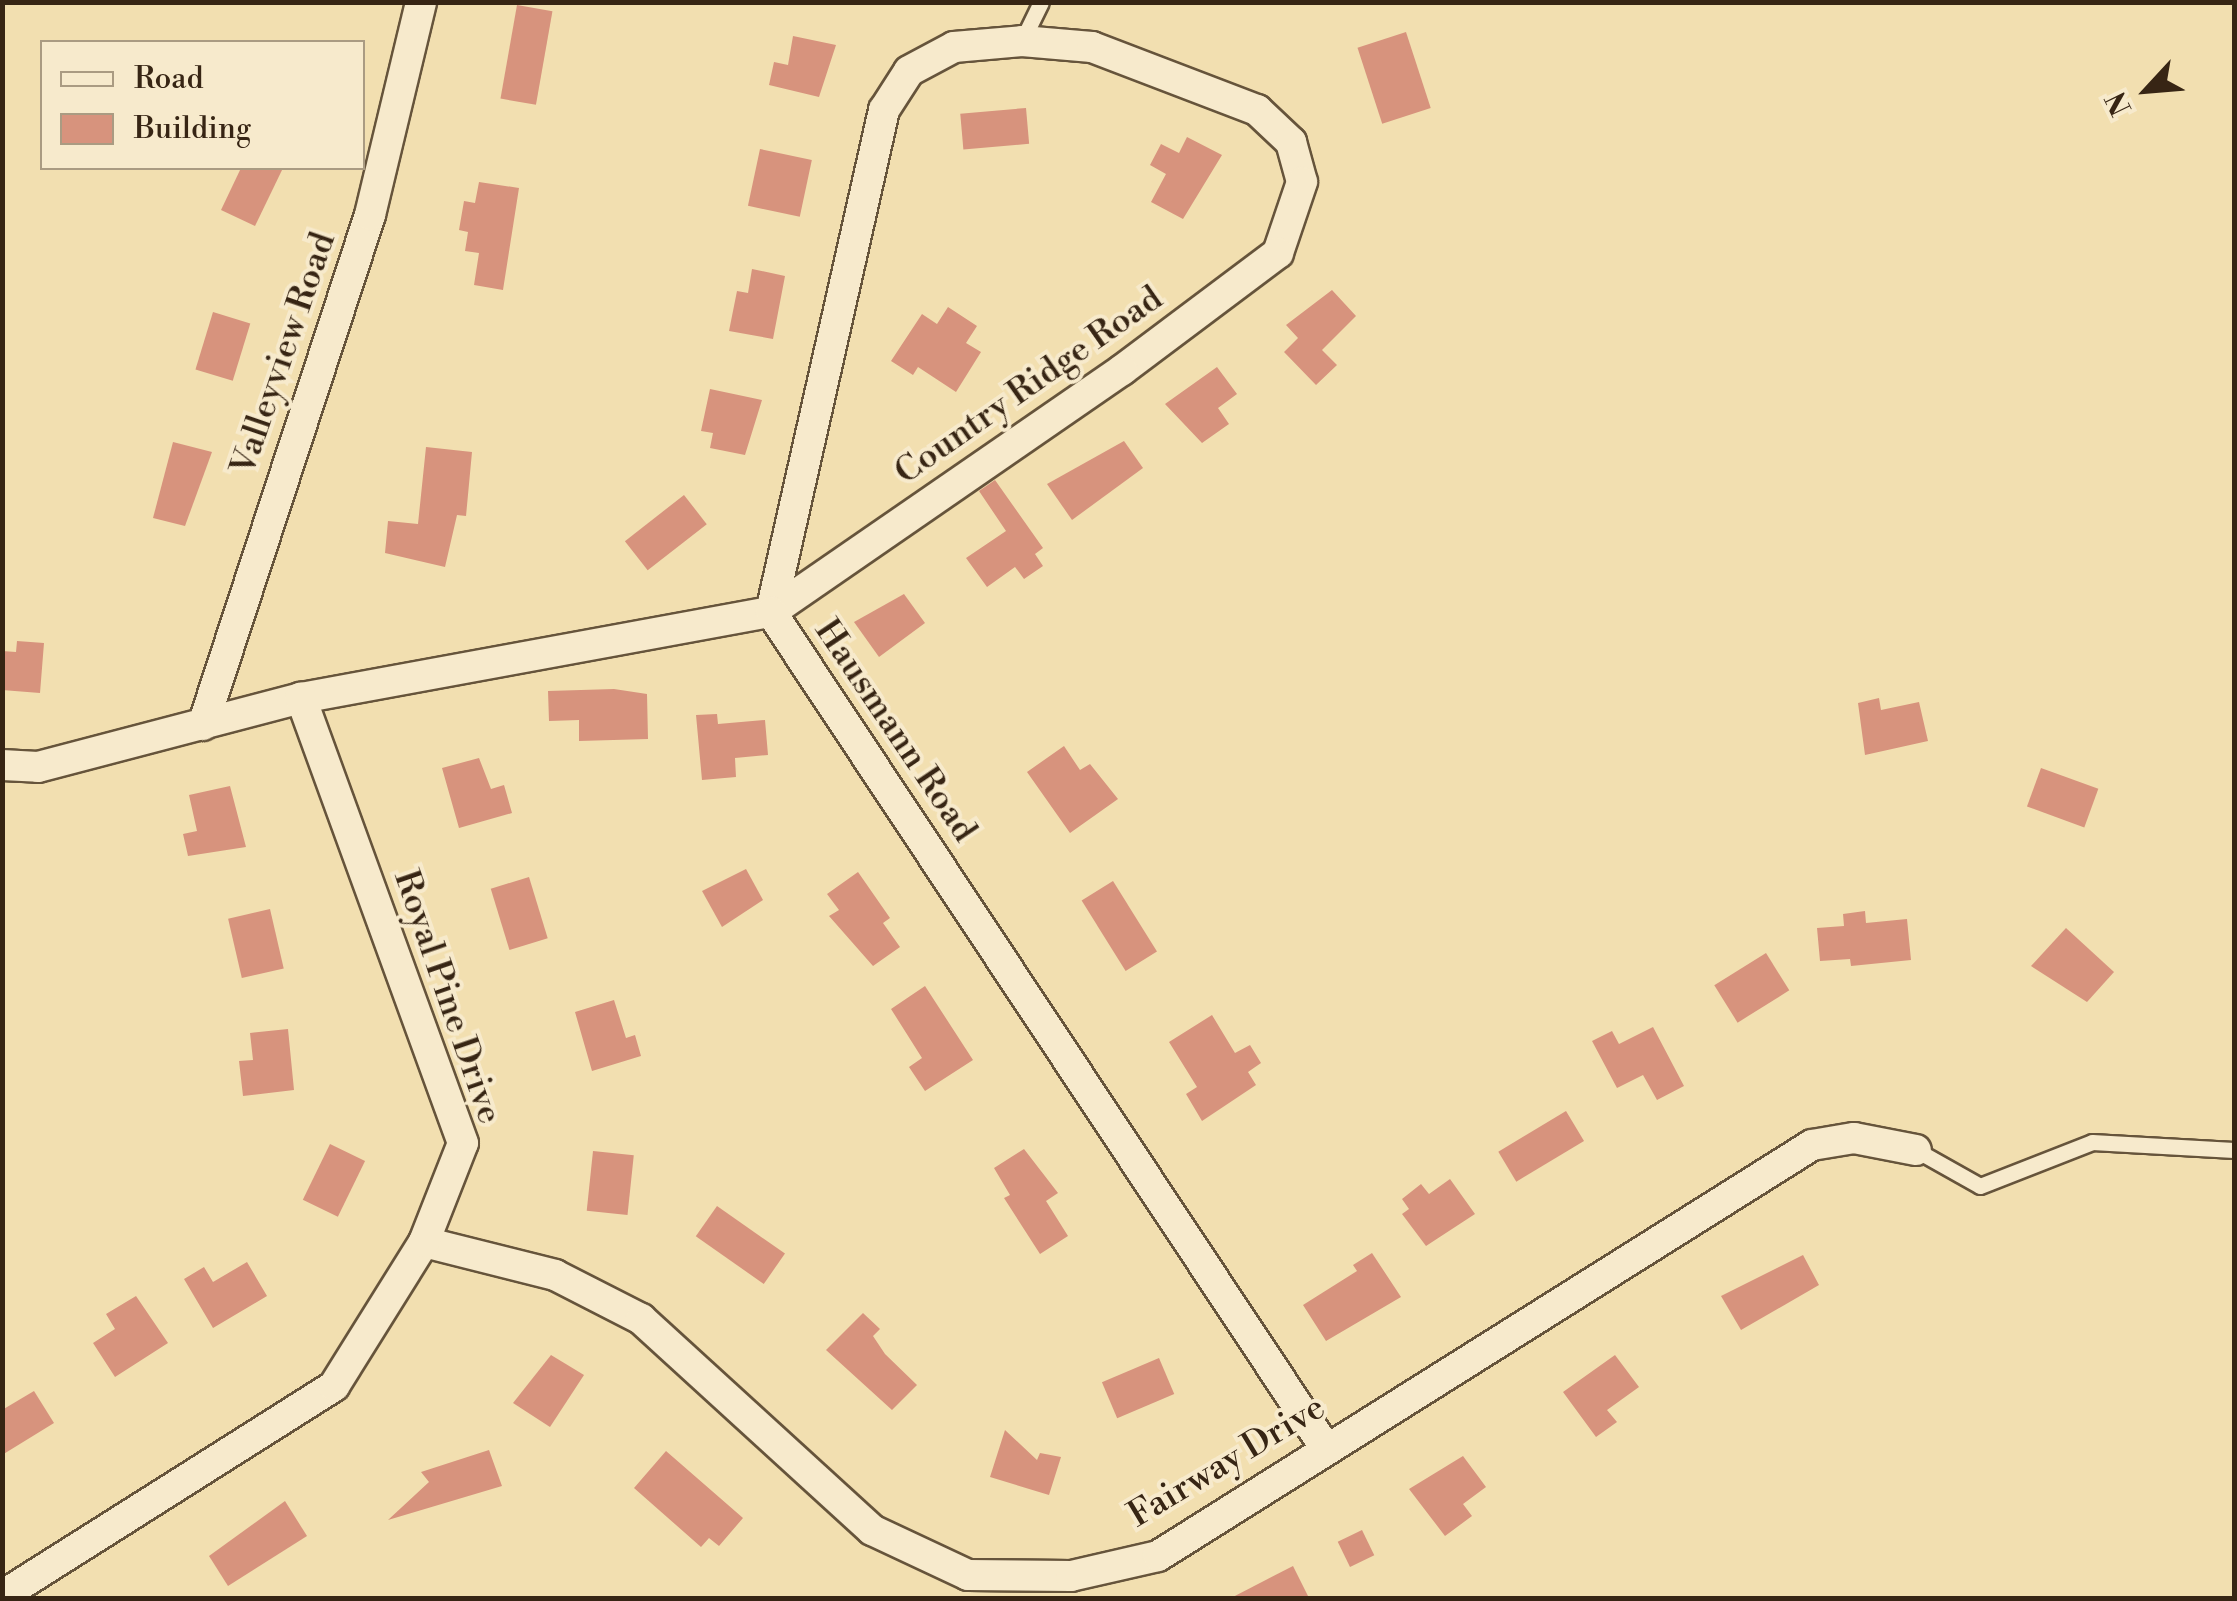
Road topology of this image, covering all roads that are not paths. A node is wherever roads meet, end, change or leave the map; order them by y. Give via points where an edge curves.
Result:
1 (421, 2) edge
2 (1041, 2) edge
3 (1022, 41) junction
4 (771, 612) junction
5 (302, 698) junction
6 (203, 725) junction
7 (2, 765) edge
8 (1916, 1150) joint
9 (2234, 1150) edge
10 (424, 1242) junction
11 (1325, 1447) junction
12 (2, 1596) edge

1 - 6 street, Valleyview Road via 370,215
2 - 3 lane
3 - 4 street, Country Ridge Road via 954,47 909,70 884,110
3 - 4 street, Country Ridge Road via 1092,47 1258,110 1291,142 1302,182 1278,252 1122,370
4 - 5 street, Hausmann Road
4 - 11 street, Hausmann Road
5 - 6 street, Hausmann Road
5 - 10 street, Royal Pine Drive via 463,1144
6 - 7 street, Hausmann Road via 38,767
8 - 9 lane via 1980,1186 2092,1142
8 - 11 street, Fairway Drive via 1854,1138 1812,1144
10 - 11 street, Fairway Drive via 554,1275 641,1318 872,1530 968,1575 1071,1576 1158,1556
10 - 12 street, Royal Pine Drive via 334,1386

